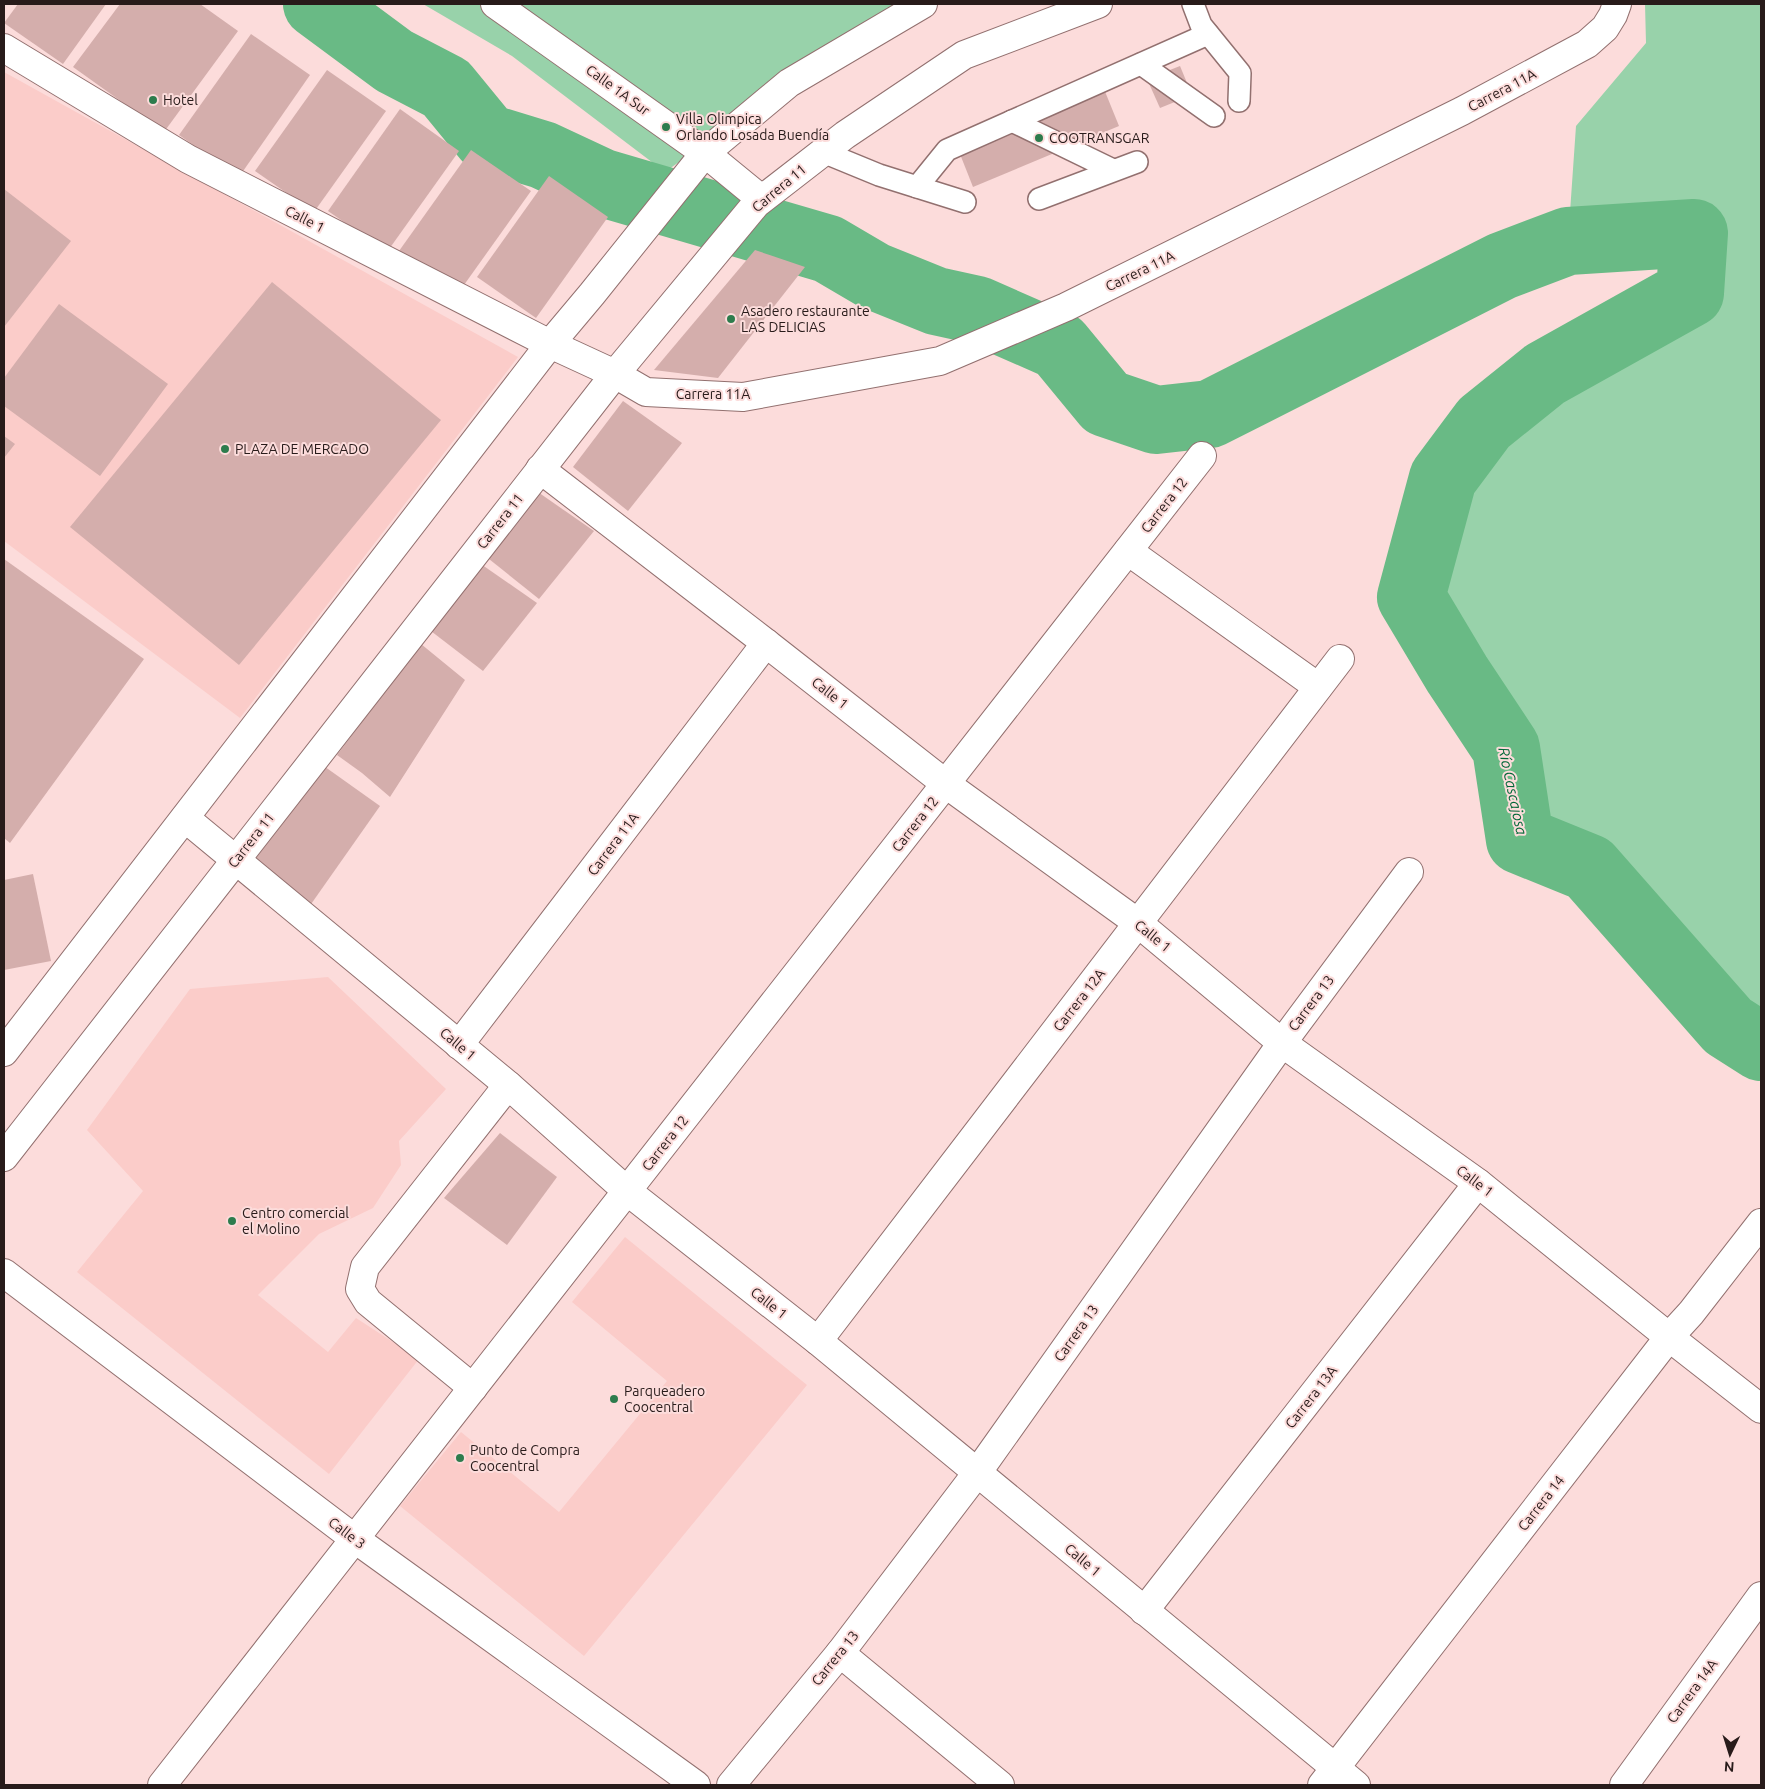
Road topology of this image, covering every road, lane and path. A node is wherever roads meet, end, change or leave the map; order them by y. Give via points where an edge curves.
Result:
1 (495, 4) edge
2 (923, 4) edge
3 (1098, 4) edge
4 (1193, 4) edge
5 (1617, 4) edge
6 (1208, 34) junction
7 (4, 48) edge
8 (1141, 64) junction
9 (1239, 102) dead end
10 (1214, 116) dead end
11 (1012, 121) junction
12 (823, 152) junction
13 (705, 153) junction
14 (1137, 162) dead end
15 (1113, 170) junction
16 (917, 187) junction
17 (1039, 199) dead end
18 (759, 201) junction
19 (966, 202) dead end
20 (550, 344) junction
21 (614, 374) junction
22 (1202, 456) dead end
23 (540, 469) junction
24 (1128, 550) junction
25 (766, 643) junction
26 (1340, 659) dead end
27 (1318, 687) junction
28 (946, 784) junction
29 (185, 818) junction
30 (235, 860) junction
31 (1409, 872) dead end
32 (1138, 923) junction
33 (1282, 1043) junction
34 (459, 1045) junction
35 (4, 1052) edge
36 (508, 1085) junction
37 (4, 1157) edge
38 (1478, 1183) junction
39 (627, 1191) junction
40 (1761, 1223) edge
41 (4, 1274) edge
42 (1669, 1337) junction
43 (818, 1341) junction
44 (473, 1388) junction
45 (1761, 1409) edge
46 (977, 1472) junction
47 (355, 1539) junction
48 (1761, 1596) edge
49 (1144, 1611) junction
50 (840, 1653) junction
51 (1329, 1776) edge
52 (162, 1785) edge
53 (696, 1785) edge
54 (730, 1785) edge
55 (1000, 1785) edge
56 (1356, 1785) edge
57 (1624, 1785) edge

1 - 13 street, Calle 1A Sur
2 - 13 street via 789,82
3 - 12 street, Carrera 11 via 964,55
4 - 6 lane
5 - 21 street, Carrera 11A via 1605,28 1586,44 1462,111 1066,307 940,361 743,397 646,392
6 - 8 lane
6 - 9 lane via 1240,73
7 - 20 street, Calle 1 via 188,159
8 - 10 lane
8 - 11 lane
11 - 15 lane
11 - 16 lane via 947,150
12 - 16 lane
12 - 18 street, Carrera 11
13 - 18 street, Calle 1A Sur
13 - 20 street
14 - 15 lane
15 - 17 lane
16 - 19 lane
18 - 21 street, Carrera 11
20 - 21 street, Calle 1
20 - 29 street
21 - 23 street, Carrera 11
22 - 24 street, Carrera 12
23 - 25 street, Calle 1
23 - 30 street, Carrera 11
24 - 27 street
24 - 28 street, Carrera 12
25 - 28 street, Calle 1
25 - 34 street, Carrera 11A
26 - 27 street, Carrera 12A
27 - 32 street, Carrera 12A
28 - 32 street, Calle 1
28 - 39 street, Carrera 12
29 - 30 street, Calle 1
29 - 35 street
30 - 34 street, Calle 1
30 - 37 street, Carrera 11
31 - 33 street, Carrera 13
32 - 33 street, Calle 1
32 - 43 street, Carrera 12A
33 - 38 street, Calle 1
33 - 46 street, Carrera 13
34 - 36 street, Calle 1
36 - 39 street, Calle 1
36 - 44 street via 365,1267 360,1289 368,1302
38 - 42 street, Calle 1
38 - 49 street, Carrera 13A
39 - 43 street, Calle 1
39 - 44 street, Carrera 12
40 - 42 street, Carrera 14
41 - 47 street, Calle 3
42 - 45 street, Calle 1
42 - 51 street, Carrera 14
43 - 46 street, Calle 1
44 - 47 street, Carrera 12
46 - 49 street, Calle 1
46 - 50 street, Carrera 13
47 - 52 street, Carrera 12
47 - 53 street, Calle 3
48 - 57 street, Carrera 14A
49 - 51 street, Calle 1
50 - 54 street, Carrera 13
50 - 55 street
51 - 56 street, Calle 1

